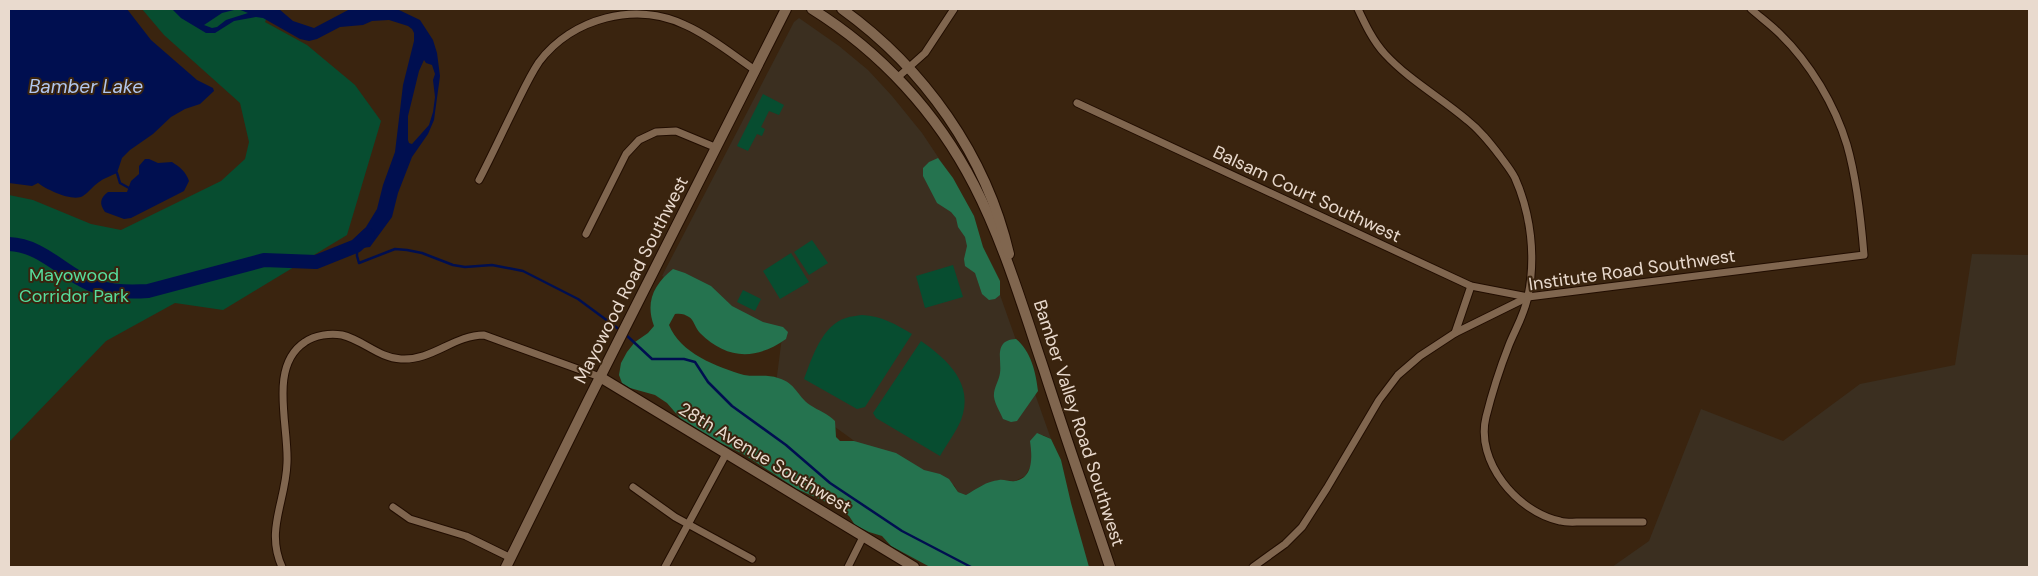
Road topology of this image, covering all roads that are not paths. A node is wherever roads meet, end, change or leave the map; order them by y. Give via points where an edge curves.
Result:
1 (786, 9) edge
2 (812, 9) edge
3 (842, 9) edge
4 (954, 9) edge
5 (1358, 9) edge
6 (1751, 9) edge
7 (909, 67) junction
8 (756, 70) junction
9 (897, 78) junction
10 (1077, 103) dead end
11 (717, 148) junction
12 (479, 180) dead end
13 (586, 234) dead end
14 (1470, 286) junction
15 (1017, 289) junction
16 (1528, 297) junction
17 (1455, 333) junction
18 (600, 377) junction
19 (726, 454) junction
20 (633, 487) dead end
21 (393, 507) dead end
22 (1642, 522) dead end
23 (688, 525) junction
24 (863, 537) junction
25 (752, 559) dead end
26 (509, 563) edge
27 (282, 567) edge
28 (665, 567) edge
29 (848, 567) edge
30 (914, 567) edge
31 (1110, 567) edge
32 (1253, 567) edge

1 - 8 main road, Mayowood Road Southwest
2 - 9 main road, Bamber Valley Road Southwest via 869,50
3 - 7 main road, Bamber Valley Road Southwest via 878,36
4 - 7 street via 925,53
5 - 16 street via 1383,52 1468,120 1514,176 1530,226
6 - 16 street, Institute Road Southwest via 1800,57 1834,111 1847,144 1859,203 1864,255
7 - 9 street
7 - 15 main road, Bamber Valley Road Southwest via 945,113 972,157 1004,234
8 - 11 main road, Mayowood Road Southwest
8 - 12 street via 694,30 669,19 631,14 594,22 556,44 541,61
9 - 15 main road, Bamber Valley Road Southwest via 947,139 974,185
10 - 14 street, Balsam Court Southwest
11 - 13 street via 676,131 656,132 639,140 626,154
11 - 18 main road, Mayowood Road Southwest
14 - 16 street, Balsam Court Southwest
14 - 17 street
15 - 31 main road, Bamber Valley Road Southwest
16 - 17 street, Institute Road Southwest
16 - 22 street via 1505,356 1486,419 1484,434 1493,468 1514,494 1546,517 1560,522
17 - 32 street, Institute Road Southwest via 1398,375 1379,400 1302,527
18 - 19 main road, 28th Avenue Southwest
18 - 26 main road, Mayowood Road Southwest
18 - 27 street via 484,335 465,337 422,357 410,359 386,356 338,335 307,340 292,355 283,376 287,466 274,538
19 - 23 street
19 - 24 main road, 28th Avenue Southwest
20 - 23 street
21 - 26 street via 410,519 466,536
23 - 25 street
23 - 28 street
24 - 29 street
24 - 30 main road, 28th Avenue Southwest

